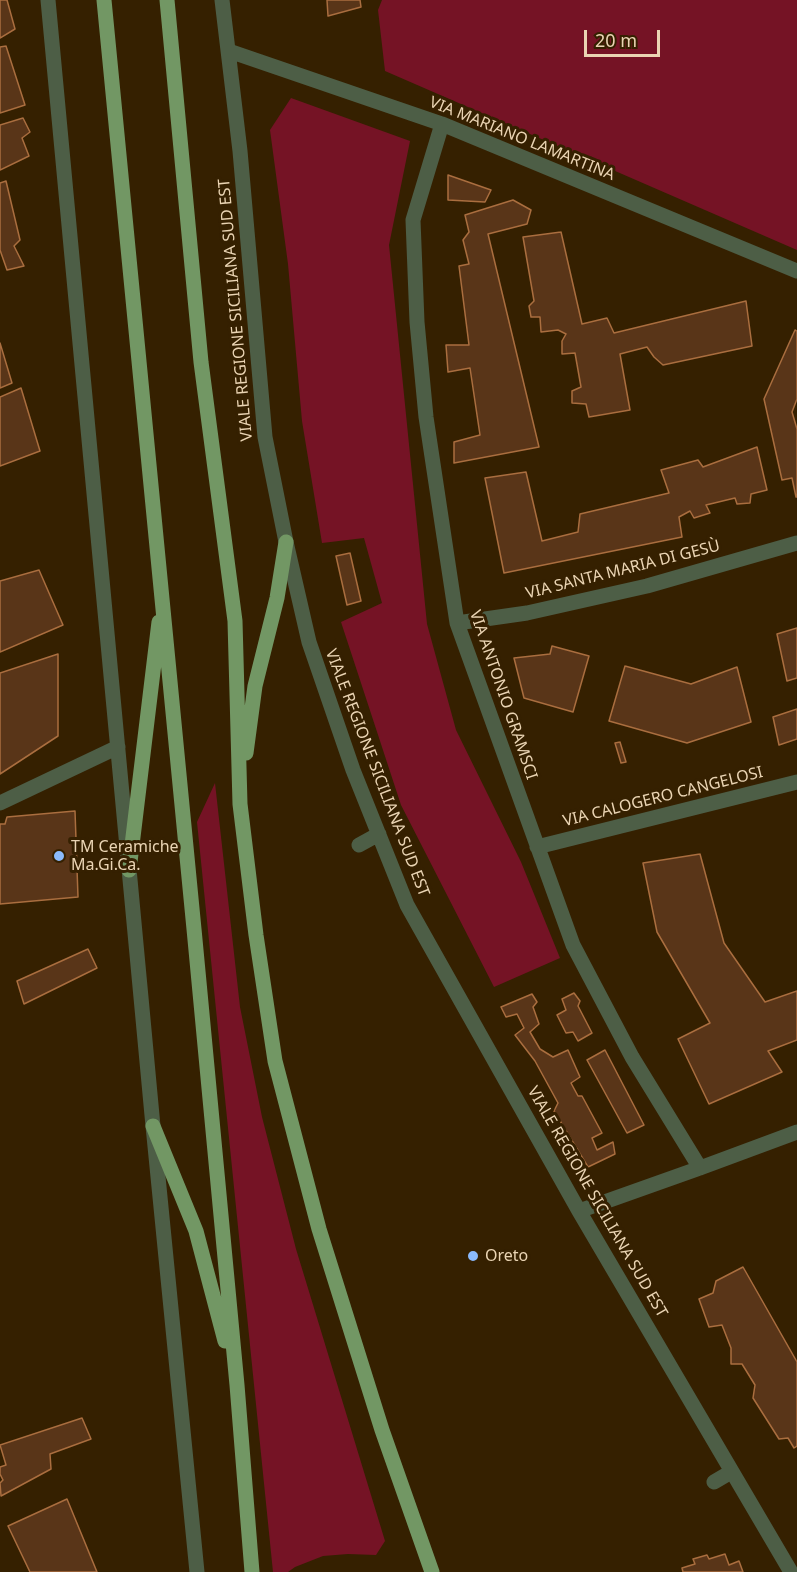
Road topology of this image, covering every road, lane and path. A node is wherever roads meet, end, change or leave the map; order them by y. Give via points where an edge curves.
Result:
1 (48, 0) edge
2 (104, 0) edge
3 (167, 0) edge
4 (222, 0) edge
5 (229, 51) junction
6 (442, 124) junction
7 (797, 271) edge
8 (286, 542) junction
9 (797, 543) edge
10 (162, 592) junction
11 (457, 623) junction
12 (118, 747) junction
13 (797, 782) edge
14 (0, 803) edge
15 (240, 804) junction
16 (379, 834) junction
17 (359, 845) dead end
18 (537, 847) junction
19 (129, 870) junction
20 (153, 1126) junction
21 (797, 1132) edge
22 (700, 1168) junction
23 (579, 1211) junction
24 (237, 1384) junction
25 (731, 1472) junction
26 (714, 1482) dead end
27 (197, 1572) edge
28 (252, 1572) edge
29 (432, 1572) edge
30 (790, 1572) edge

1 - 12 street
2 - 10 main road
3 - 15 main road via 201,363 235,621
4 - 5 street, VIALE REGIONE SICILIANA SUD EST
5 - 6 street, VIA MARIANO LAMARTINA
5 - 8 street, VIALE REGIONE SICILIANA SUD EST via 265,436
6 - 7 street, VIA MARIANO LAMARTINA
6 - 11 street, VIA ANTONIO GRAMSCI via 413,220 426,417
8 - 15 main road via 255,686
8 - 16 street, VIALE REGIONE SICILIANA SUD EST via 309,642
9 - 11 street, VIA SANTA MARIA DI GESÙ via 646,586 527,613
10 - 19 main road
10 - 24 main road
11 - 18 street, VIA ANTONIO GRAMSCI
12 - 14 street
12 - 19 street
13 - 18 street, VIA CALOGERO CANGELOSI
15 - 29 main road via 275,1061 319,1229 382,1430
16 - 17 street
16 - 23 street, VIALE REGIONE SICILIANA SUD EST via 407,905
18 - 22 street, VIA ANTONIO GRAMSCI via 573,945 632,1057
19 - 20 street
20 - 24 main road via 196,1231
20 - 27 street
21 - 22 street
22 - 23 street
23 - 25 street, VIALE REGIONE SICILIANA SUD EST
24 - 28 main road
25 - 26 street
25 - 30 street, VIALE REGIONE SICILIANA SUD EST

